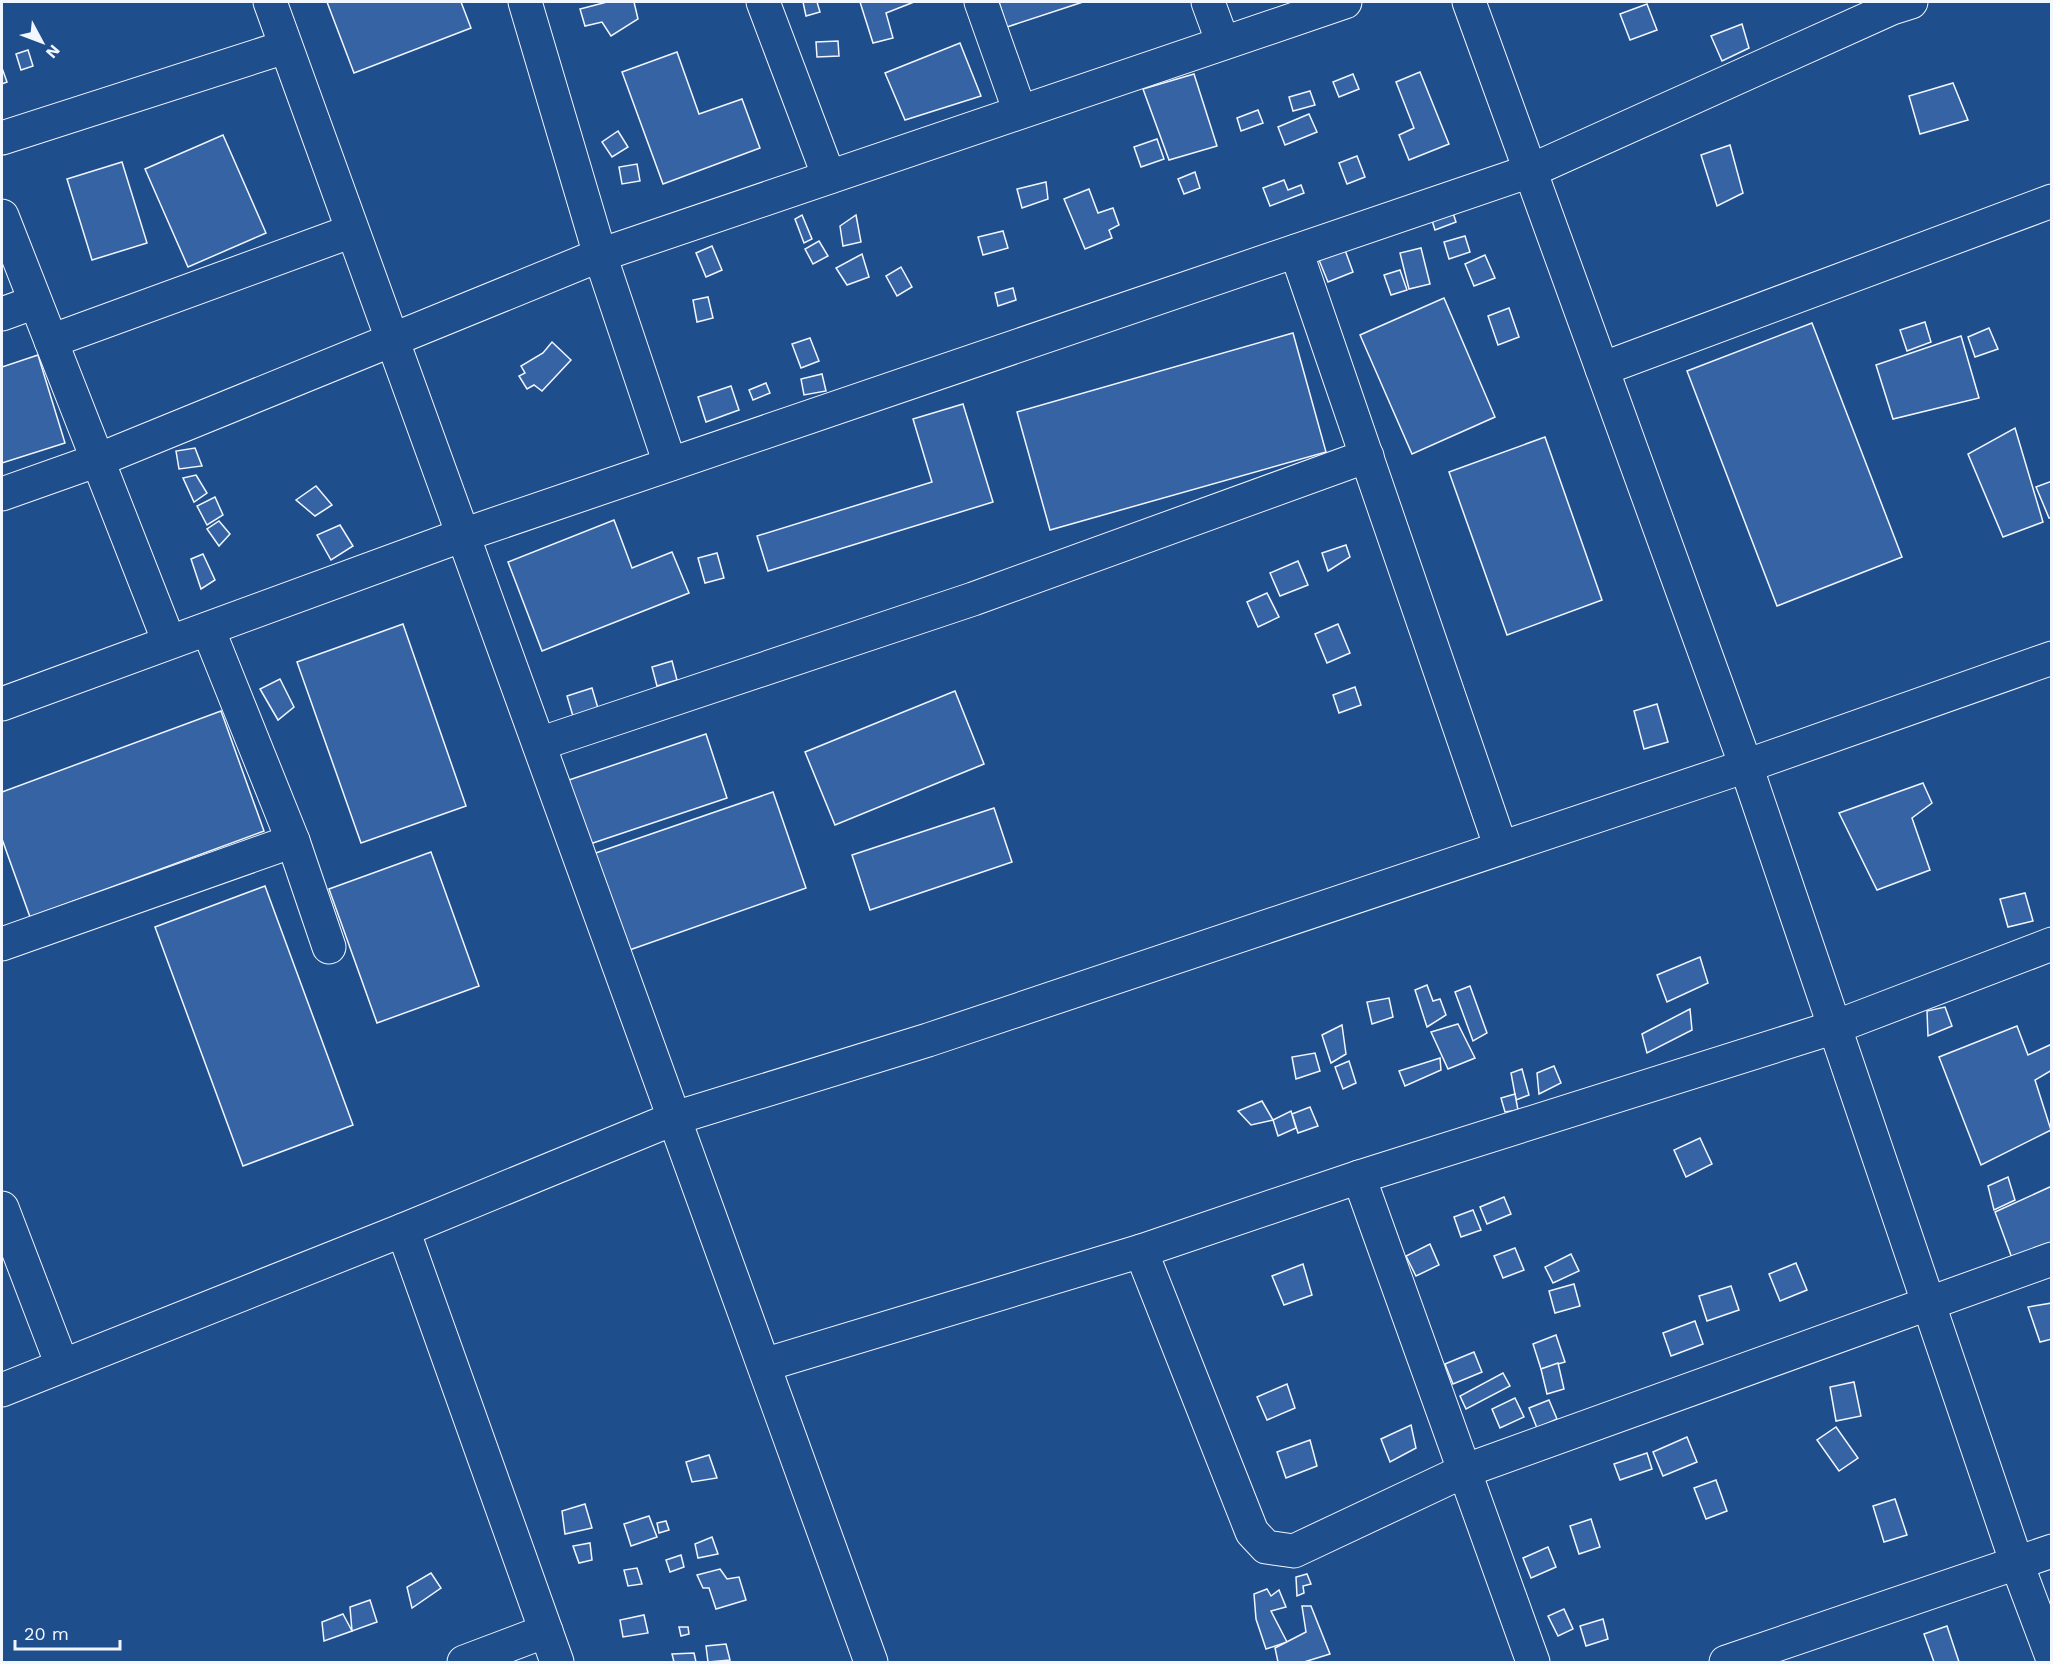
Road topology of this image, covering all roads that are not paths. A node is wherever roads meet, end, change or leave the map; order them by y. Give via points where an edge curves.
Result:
1 (270, 2) edge
2 (525, 2) edge
3 (763, 2) edge
4 (981, 2) edge
5 (1208, 2) edge
6 (1345, 2) edge
7 (1469, 2) edge
8 (1911, 2) edge
9 (1223, 43) junction
10 (285, 47) junction
11 (1020, 112) junction
12 (2, 138) edge
13 (1530, 171) junction
14 (829, 177) junction
15 (2052, 201) edge
16 (2, 216) edge
17 (352, 231) junction
18 (1296, 251) junction
19 (600, 255) junction
20 (35, 302) junction
21 (2, 314) edge
22 (393, 339) junction
23 (51, 341) junction
24 (1602, 369) junction
25 (1367, 456) junction
26 (98, 460) junction
27 (670, 464) junction
28 (2, 494) edge
29 (463, 535) junction
30 (208, 628) junction
31 (170, 642) junction
32 (2052, 658) edge
33 (2, 704) edge
34 (539, 744) junction
35 (1746, 766) junction
36 (293, 841) junction
37 (1501, 848) junction
38 (2, 944) edge
39 (2052, 944) edge
40 (329, 947) dead end
41 (1835, 1027) junction
42 (675, 1118) junction
43 (1359, 1177) junction
44 (2, 1208) edge
45 (403, 1230) junction
46 (1141, 1251) junction
47 (2052, 1259) edge
48 (1928, 1302) junction
49 (62, 1365) junction
50 (764, 1365) junction
51 (2, 1390) edge
52 (1464, 1472) junction
53 (2052, 1551) edge
54 (2018, 1564) junction
55 (546, 1631) junction
56 (2052, 1657) edge
57 (1745, 1659) edge
58 (464, 1662) edge
59 (557, 1662) edge
60 (871, 1662) edge
61 (1533, 1662) edge

1 - 10 street
2 - 19 street
3 - 14 street
4 - 11 street
5 - 9 street
6 - 9 street
7 - 13 street
8 - 13 street
9 - 11 street
10 - 12 street
10 - 17 street
11 - 14 street
13 - 18 street
13 - 24 street
14 - 19 street
15 - 24 street
16 - 20 street
17 - 22 street
17 - 23 street
18 - 25 street
18 - 27 street
19 - 22 street
19 - 27 street
20 - 21 street
20 - 23 street
22 - 26 street
22 - 29 street
23 - 26 street
24 - 35 street
25 - 34 street via 973,598
25 - 37 street
26 - 28 street
26 - 31 street
27 - 29 street
29 - 30 street
29 - 34 street
30 - 31 street
30 - 36 street
31 - 33 street
32 - 35 street
34 - 42 street
35 - 37 street
35 - 41 street
36 - 38 street
36 - 40 street
37 - 42 street via 928,1040
39 - 41 street
41 - 43 street
41 - 48 street
42 - 45 street
42 - 50 street
43 - 46 street
43 - 52 street
44 - 49 street
45 - 49 street
45 - 55 street
46 - 50 street
46 - 52 street via 1252,1532 1266,1547 1294,1551
47 - 48 street
48 - 52 street
48 - 54 street
49 - 51 street
50 - 60 street
52 - 61 street
53 - 54 street
54 - 56 street
54 - 57 street
55 - 58 street
55 - 59 street

